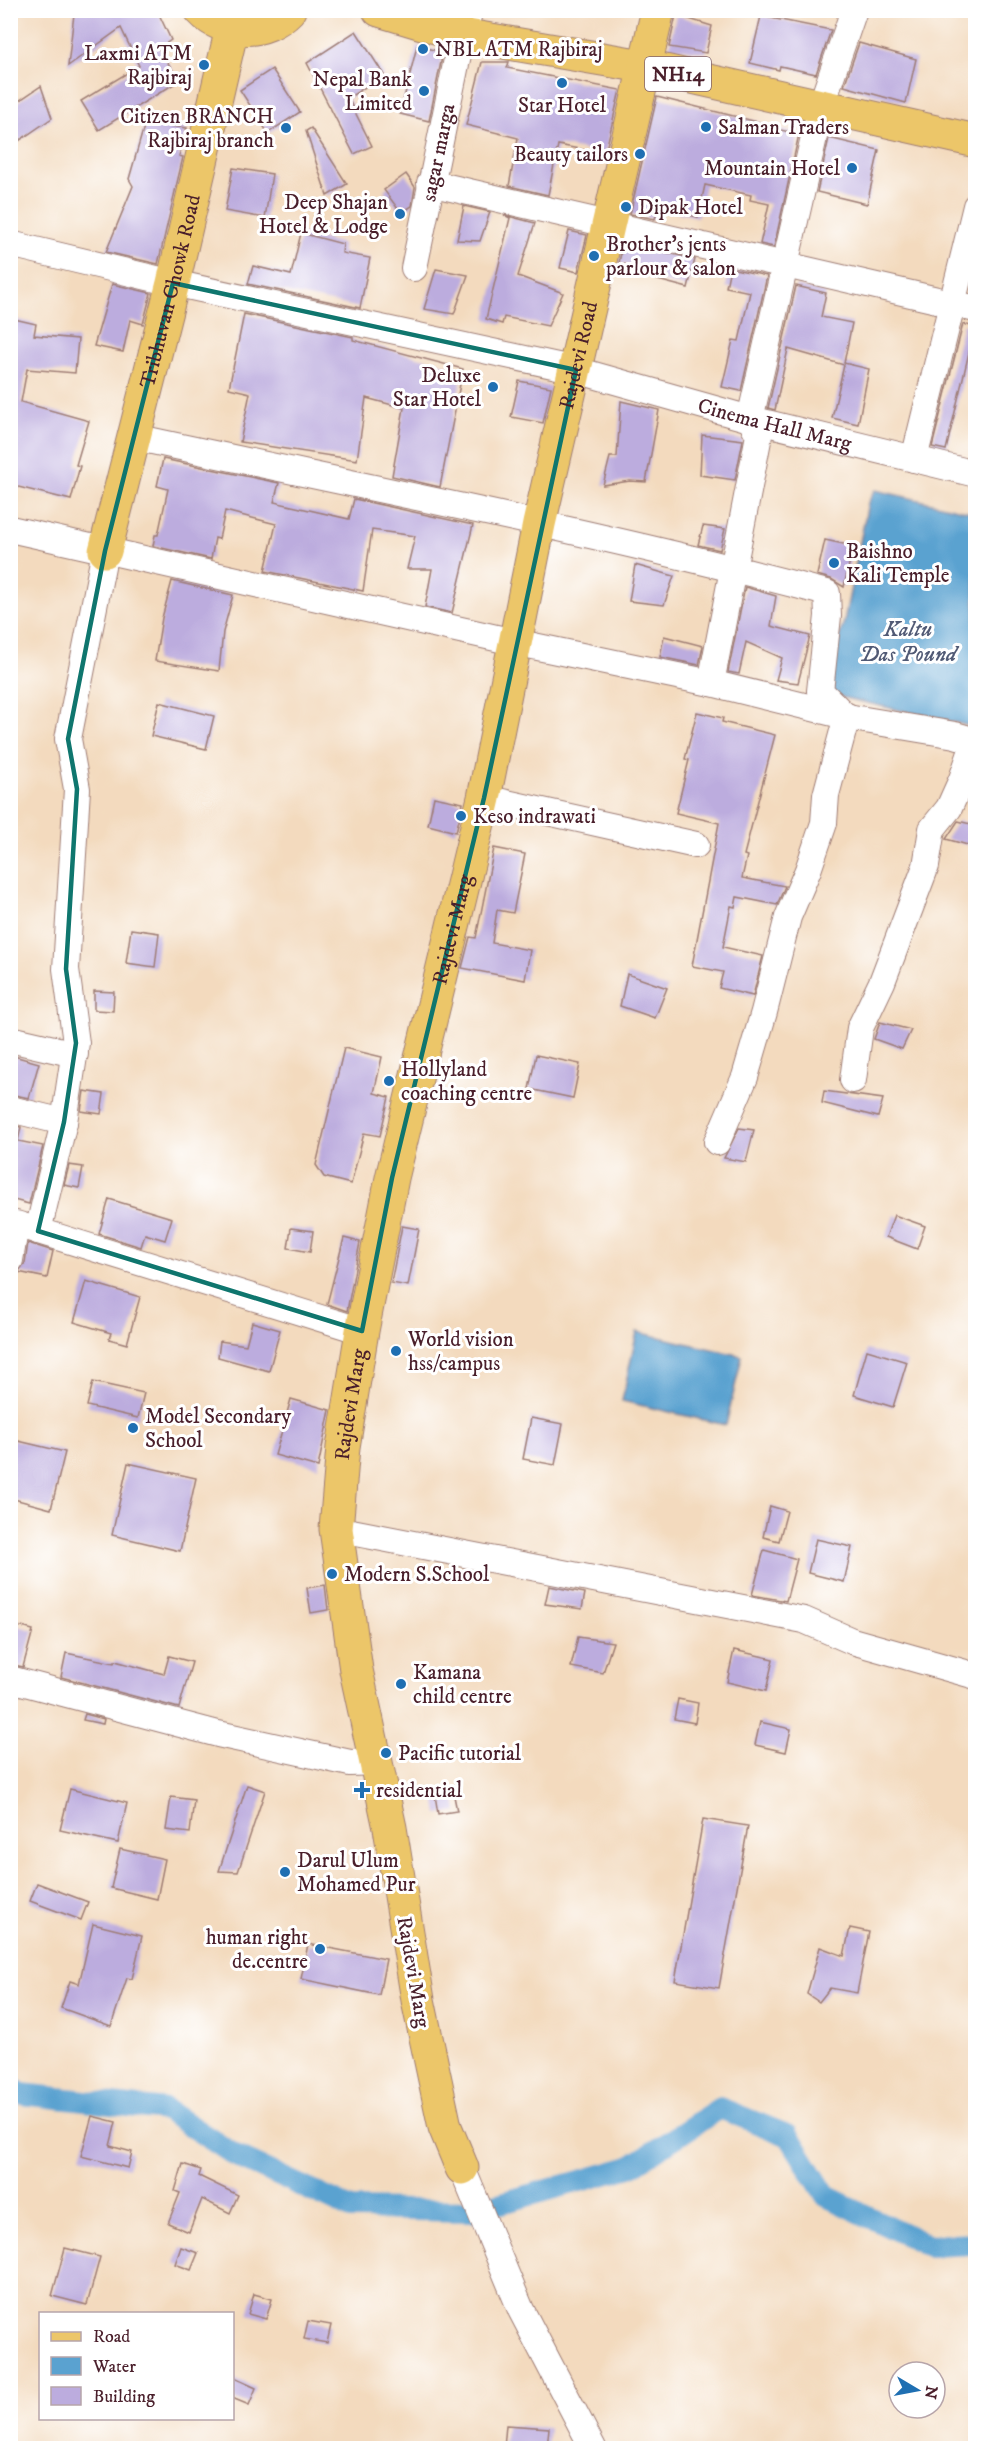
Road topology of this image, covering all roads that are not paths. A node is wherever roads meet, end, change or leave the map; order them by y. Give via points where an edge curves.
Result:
1 (201, 10) edge
2 (289, 10) edge
3 (379, 10) edge
4 (658, 10) edge
5 (854, 10) edge
6 (466, 22) edge
7 (232, 28) junction
8 (643, 66) junction
9 (820, 106) junction
10 (975, 141) edge
11 (430, 183) junction
12 (975, 207) edge
13 (608, 225) junction
14 (10, 244) edge
15 (783, 267) junction
16 (414, 268) dead end
17 (172, 283) junction
18 (964, 307) edge
19 (576, 370) junction
20 (750, 419) junction
21 (134, 437) junction
22 (914, 459) junction
23 (975, 474) edge
24 (539, 524) junction
25 (10, 529) edge
26 (105, 551) junction
27 (732, 568) junction
28 (514, 642) junction
29 (711, 683) junction
30 (846, 716) junction
31 (975, 741) edge
32 (484, 798) junction
33 (696, 845) dead end
34 (10, 1039) edge
35 (75, 1054) junction
36 (853, 1080) dead end
37 (10, 1109) edge
38 (64, 1122) junction
39 (717, 1142) dead end
40 (38, 1231) junction
41 (10, 1260) edge
42 (362, 1331) junction
43 (336, 1529) junction
44 (975, 1676) edge
45 (10, 1679) edge
46 (376, 1762) junction
47 (462, 2168) joint
48 (593, 2448) edge

1 - 7 main road
2 - 7 main road via 261,27
3 - 6 main road, NH14
4 - 8 main road, Rajdevi Road
5 - 9 street
6 - 8 main road, NH14
6 - 11 street, sagar marga
7 - 17 main road, Tribhuvan Chowk Road
8 - 9 main road, NH14
8 - 13 main road, Rajdevi Road
9 - 10 main road, NH14
9 - 15 street
11 - 13 street
11 - 16 street, sagar marga
12 - 18 street
13 - 15 street
13 - 19 main road, Rajdevi Road
14 - 17 street, Cinema Hall Marg
15 - 18 street
15 - 20 street
17 - 19 street, Cinema Hall Marg
17 - 21 main road, Tribhuvan Chowk Road
18 - 22 street
19 - 20 street, Cinema Hall Marg
19 - 24 main road, Rajdevi Road
20 - 22 street, Cinema Hall Marg
20 - 27 street via 759,435
21 - 24 street
21 - 26 main road, Tribhuvan Chowk Road
22 - 23 street, Cinema Hall Marg
24 - 27 street
24 - 28 main road, Rajdevi Road
25 - 26 street
26 - 28 street
26 - 35 street via 68,739 77,789 66,969
27 - 29 street
27 - 30 street via 827,593 820,691
28 - 29 street
28 - 32 main road, Rajdevi Marg
29 - 30 street
30 - 31 street
30 - 39 street via 826,795 824,823 788,917 745,1077
31 - 36 street via 949,808 932,829 926,867 860,1028
32 - 33 street
32 - 42 main road, Rajdevi Marg via 392,1178
34 - 35 street
35 - 38 street
37 - 38 street
38 - 40 street
40 - 41 street via 16,1224
40 - 42 street
42 - 43 main road, Rajdevi Marg via 343,1448
43 - 44 street via 804,1620 852,1641
43 - 46 main road, Rajdevi Marg via 356,1670
45 - 46 street via 218,1734 350,1763
46 - 47 main road, Rajdevi Marg via 420,2012 445,2127
47 - 48 street via 521,2310

